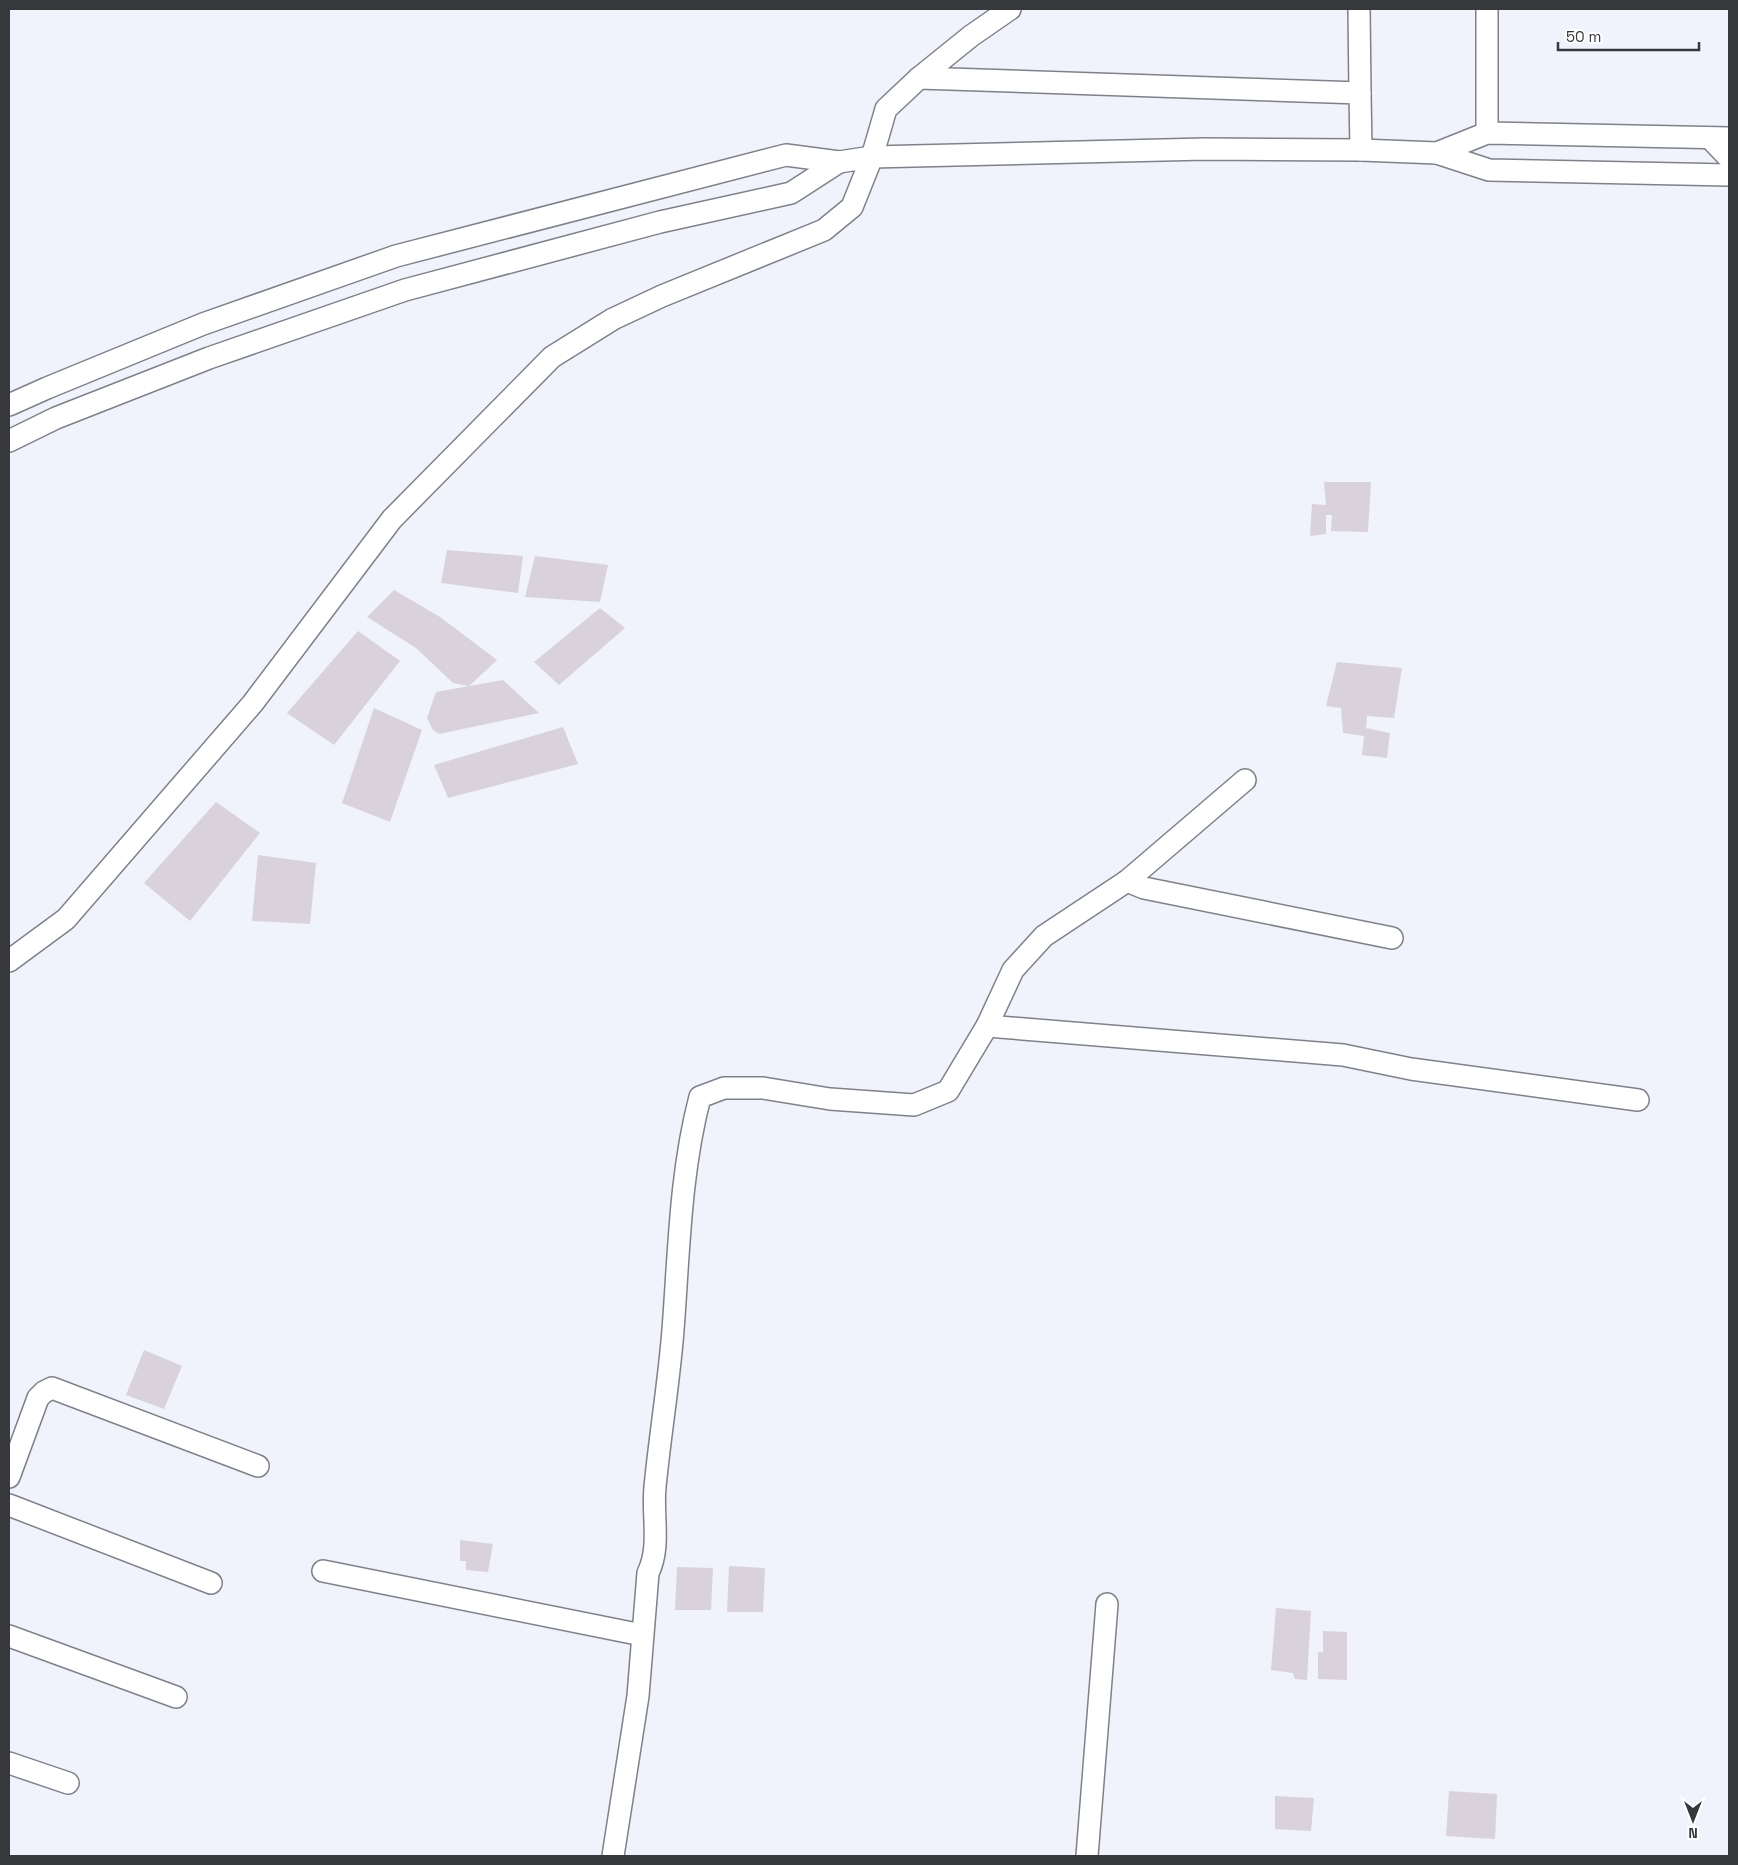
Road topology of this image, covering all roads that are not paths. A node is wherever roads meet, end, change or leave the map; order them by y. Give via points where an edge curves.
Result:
1 (1010, 9) edge
2 (1359, 9) edge
3 (1487, 9) edge
4 (919, 78) junction
5 (1360, 92) junction
6 (1487, 133) junction
7 (1720, 138) edge
8 (1361, 150) junction
9 (1437, 153) junction
10 (872, 157) junction
11 (1729, 158) edge
12 (839, 162) junction
13 (1729, 175) edge
14 (9, 405) edge
15 (9, 441) edge
16 (1245, 780) dead end
17 (1127, 881) junction
18 (1392, 938) dead end
19 (9, 961) edge
20 (987, 1026) junction
21 (1638, 1100) dead end
22 (258, 1466) dead end
23 (9, 1477) edge
24 (9, 1505) edge
25 (322, 1571) dead end
26 (211, 1583) dead end
27 (1107, 1604) dead end
28 (642, 1635) junction
29 (9, 1636) edge
30 (176, 1697) dead end
31 (9, 1763) edge
32 (68, 1784) dead end
33 (613, 1856) edge
34 (1087, 1856) edge

1 - 4 street via 970,36
2 - 5 street
3 - 6 street
4 - 5 street
4 - 10 street via 886,108
5 - 8 street
6 - 7 street
6 - 9 street
7 - 11 street
8 - 9 street
8 - 10 street
9 - 13 street via 1489,170
10 - 12 street
10 - 19 street via 852,207 824,230 630,311 552,357 392,519 253,703 66,919
12 - 14 street via 786,155 396,256 203,324
12 - 15 street via 791,193 660,222 405,290 209,358 56,418
16 - 17 street
17 - 18 street via 1144,888
17 - 20 street via 1044,936 1013,970
20 - 21 street via 1343,1055 1411,1069
20 - 28 street via 948,1091 914,1105 830,1099 763,1088 724,1088 700,1097 690,1134 678,1244 673,1330 655,1489 655,1560 648,1573
22 - 23 street via 52,1388 38,1398
24 - 26 street
25 - 28 street
27 - 34 street
28 - 33 street via 638,1696
29 - 30 street
31 - 32 street

